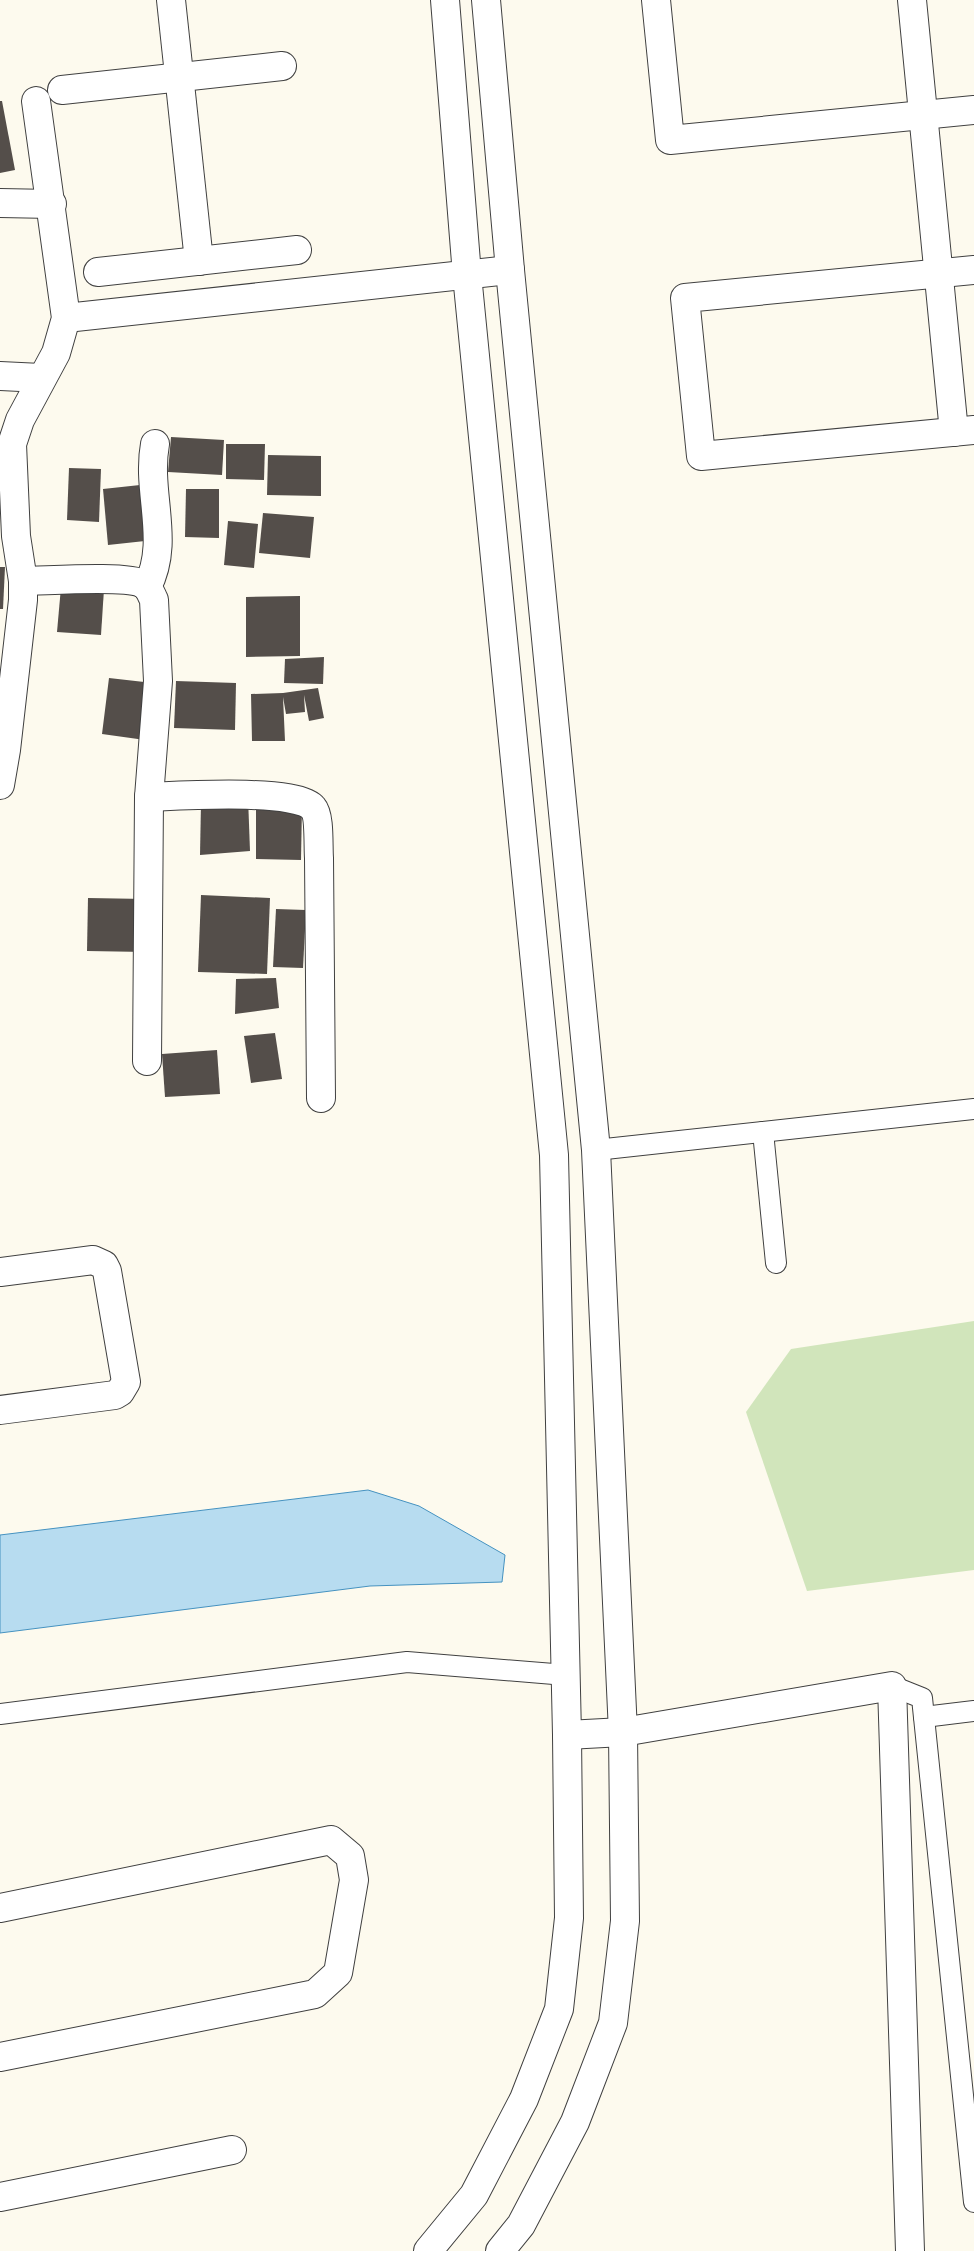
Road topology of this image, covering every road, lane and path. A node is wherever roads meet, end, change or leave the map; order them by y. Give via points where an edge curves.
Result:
1 (171, 0) edge
2 (445, 0) edge
3 (486, 0) edge
4 (656, 0) edge
5 (912, 0) edge
6 (282, 66) dead end
7 (179, 77) junction
8 (62, 90) dead end
9 (36, 101) dead end
10 (974, 110) edge
11 (923, 115) junction
12 (0, 203) edge
13 (52, 204) junction
14 (297, 250) dead end
15 (199, 261) junction
16 (510, 270) junction
17 (974, 270) edge
18 (98, 272) dead end
19 (938, 273) junction
20 (467, 275) junction
21 (66, 318) junction
22 (0, 376) edge
23 (41, 378) junction
24 (964, 430) edge
25 (155, 444) dead end
26 (6, 445) edge
27 (23, 581) junction
28 (147, 587) junction
29 (9, 648) edge
30 (0, 785) edge
31 (149, 797) junction
32 (147, 1061) dead end
33 (321, 1098) dead end
34 (974, 1109) edge
35 (762, 1132) junction
36 (596, 1150) junction
37 (776, 1263) dead end
38 (0, 1272) edge
39 (0, 1410) edge
40 (566, 1675) junction
41 (892, 1686) junction
42 (974, 1711) edge
43 (0, 1714) edge
44 (924, 1717) junction
45 (623, 1732) junction
46 (567, 1735) junction
47 (0, 1908) edge
48 (0, 2057) edge
49 (232, 2150) dead end
50 (0, 2197) edge
51 (974, 2202) edge
52 (428, 2251) edge
53 (500, 2251) edge
54 (910, 2251) edge

1 - 7 street
2 - 20 street
3 - 16 street
4 - 11 street via 670,140
5 - 11 street
6 - 7 street
7 - 8 street
7 - 15 street
9 - 13 street
10 - 11 street
11 - 19 street
12 - 13 street
13 - 21 street
14 - 15 street
15 - 18 street
16 - 20 street
16 - 36 street
17 - 19 street
19 - 24 street
19 - 24 street via 685,298 700,456
20 - 21 street
20 - 40 street via 554,1156
21 - 23 street via 56,353
22 - 23 street
23 - 26 street
25 - 28 street via 152,473 158,554 155,572
26 - 27 street
27 - 28 street via 126,580
27 - 29 street
28 - 31 street via 154,600 158,681
29 - 30 street via 6,750
31 - 32 street
31 - 33 street via 278,797 314,808 319,858
34 - 35 lane
35 - 36 lane
35 - 37 lane
36 - 45 street
38 - 39 street via 94,1260 104,1265 126,1382 114,1395
40 - 43 lane via 407,1662
40 - 46 street
41 - 44 lane via 922,1698
41 - 45 street
41 - 54 street
42 - 44 lane
44 - 51 lane
45 - 46 street
45 - 53 street via 625,1921 613,2022 575,2122 521,2225
46 - 52 street via 569,1918 559,2009 524,2099 474,2195
47 - 48 street via 331,1840 350,1856 354,1880 338,1974 315,1994
49 - 50 street

